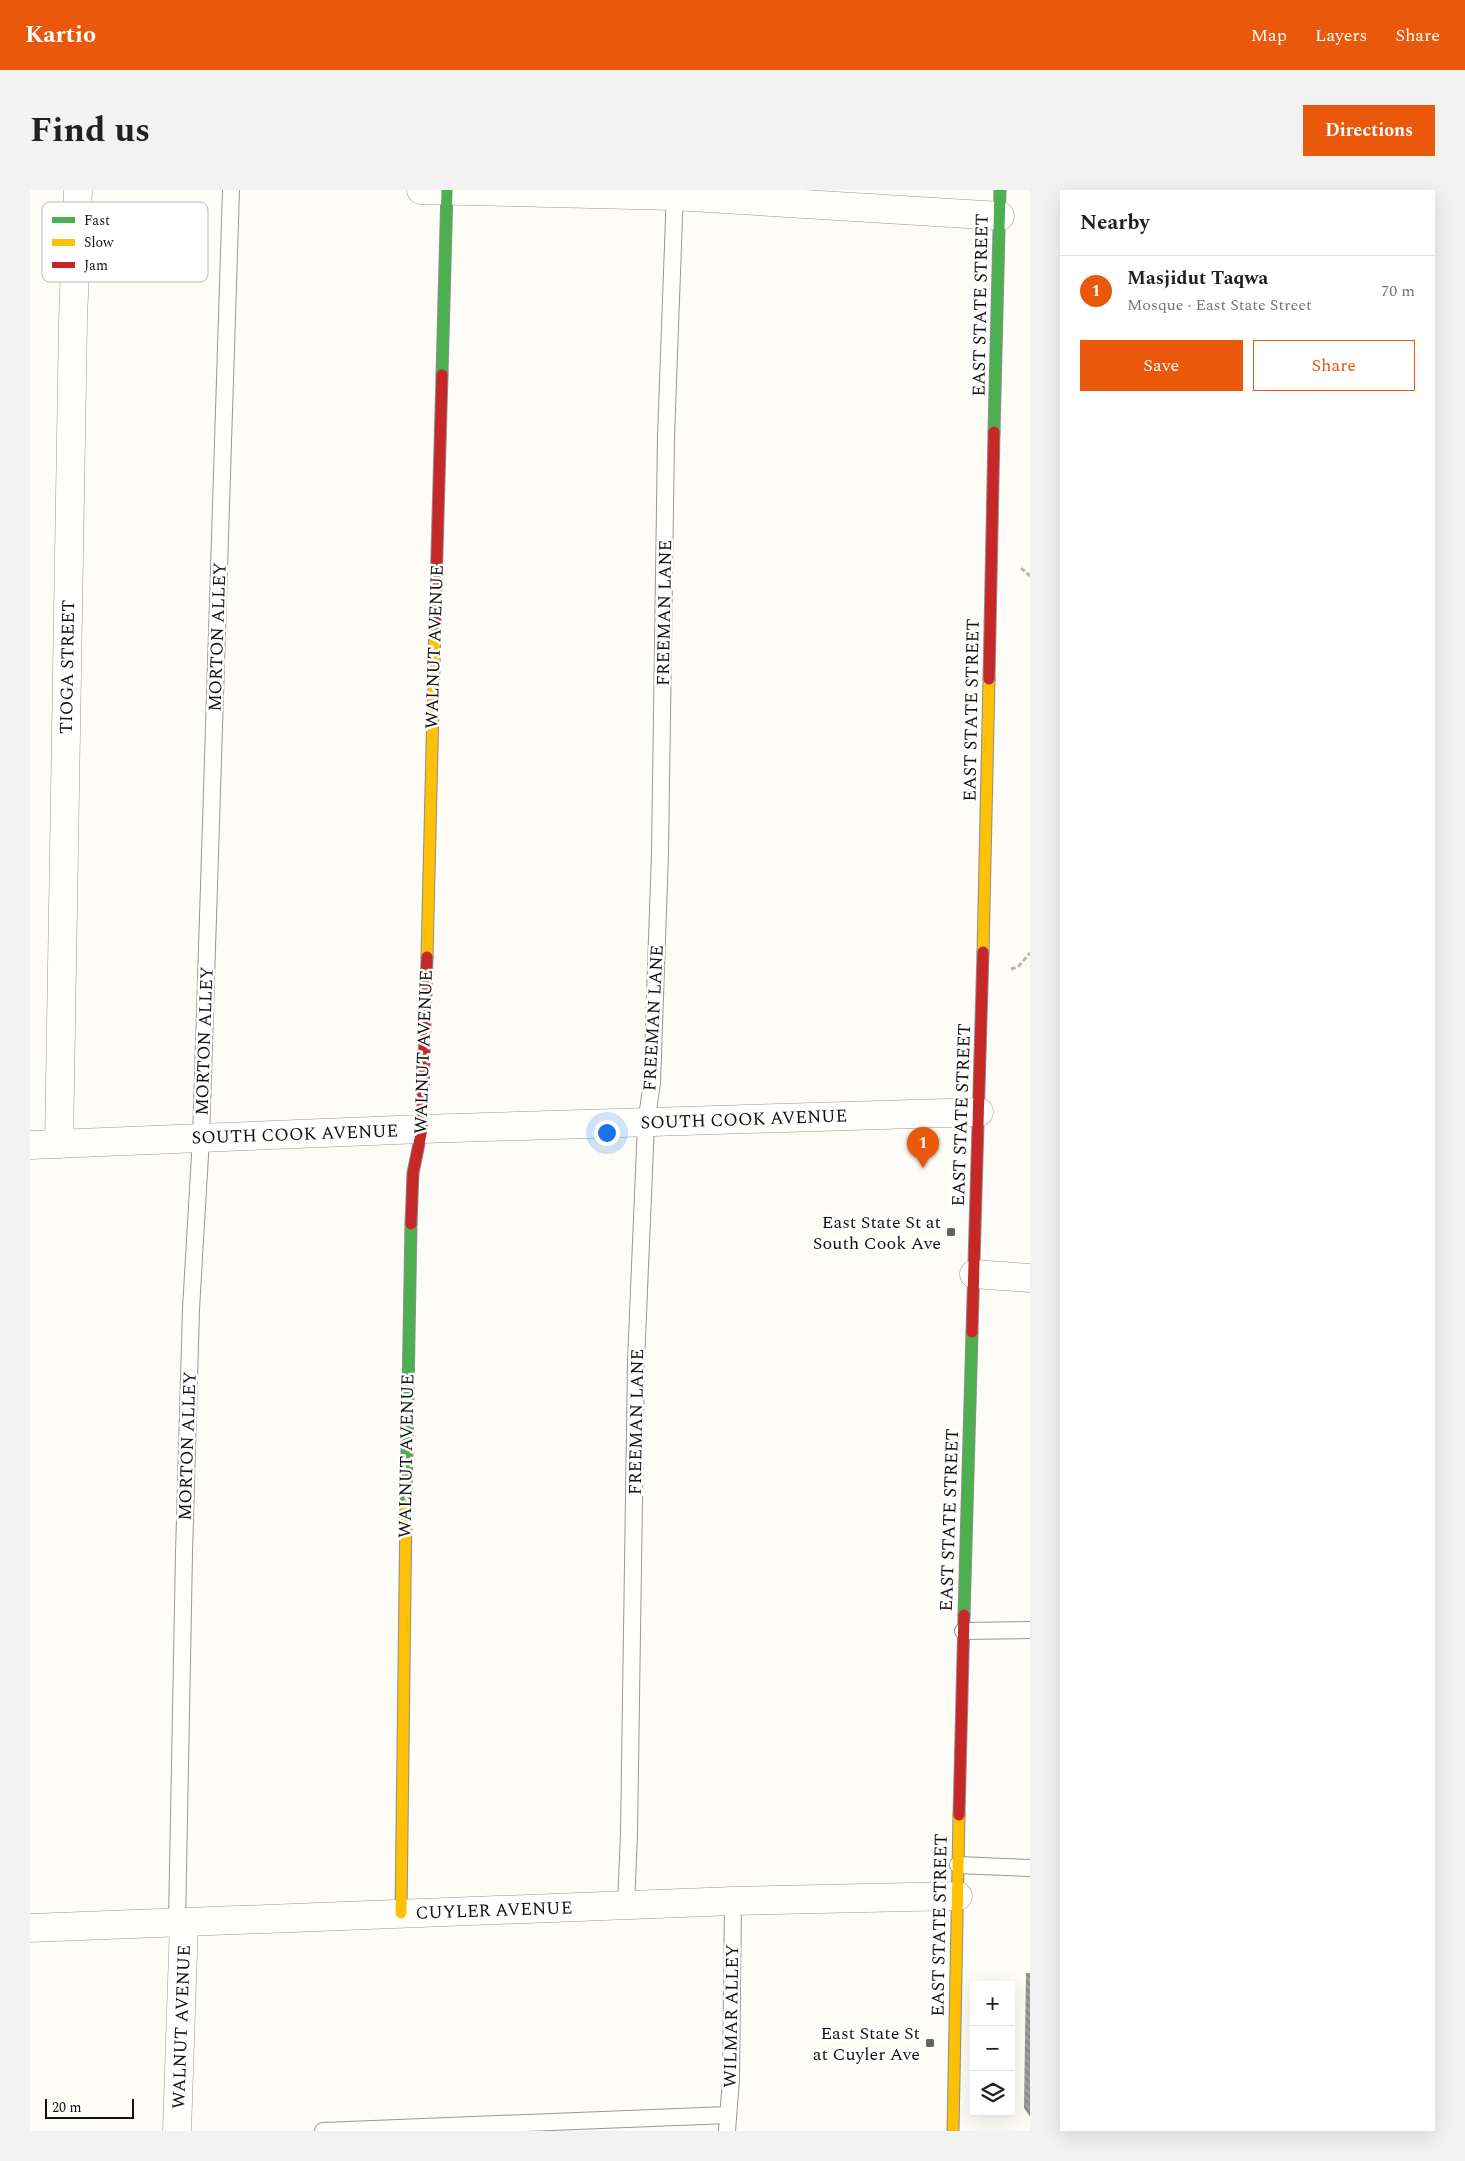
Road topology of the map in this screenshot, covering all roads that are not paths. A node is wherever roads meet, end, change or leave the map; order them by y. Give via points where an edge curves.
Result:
1 (231, 190) edge
2 (438, 190) edge
3 (674, 193) edge
4 (1000, 203) edge
5 (74, 282) edge
6 (979, 1112) junction
7 (646, 1123) junction
8 (422, 1129) junction
9 (201, 1138) junction
10 (59, 1144) junction
11 (30, 1145) edge
12 (974, 1274) junction
13 (1030, 1278) edge
14 (1030, 1630) edge
15 (963, 1631) junction
16 (958, 1865) junction
17 (1030, 1868) edge
18 (958, 1896) junction
19 (733, 1901) junction
20 (626, 1905) junction
21 (401, 1913) junction
22 (181, 1922) junction
23 (30, 1928) edge
24 (728, 2123) edge
25 (177, 2131) edge
26 (323, 2131) edge
27 (953, 2131) edge

1 - 9 lane, MORTON ALLEY
2 - 3 street
2 - 8 street, WALNUT AVENUE
3 - 4 street
3 - 7 lane, FREEMAN LANE via 666,437 660,853 652,1084
4 - 6 street, EAST STATE STREET
5 - 10 street, TIOGA STREET
6 - 7 street, SOUTH COOK AVENUE
6 - 12 street, EAST STATE STREET
7 - 8 street, SOUTH COOK AVENUE
7 - 20 lane, FREEMAN LANE via 636,1362
8 - 9 street, SOUTH COOK AVENUE
8 - 21 street, WALNUT AVENUE via 413,1173 408,1329
9 - 10 street, SOUTH COOK AVENUE
9 - 22 lane, MORTON ALLEY via 190,1328 183,1563
10 - 11 street, SOUTH COOK AVENUE
12 - 13 street
12 - 15 street, EAST STATE STREET
14 - 15 lane
15 - 16 street, EAST STATE STREET
16 - 17 lane
16 - 18 street, EAST STATE STREET
18 - 19 street, CUYLER AVENUE
18 - 27 street, EAST STATE STREET
19 - 20 street, CUYLER AVENUE
19 - 24 lane, WILMAR ALLEY
20 - 21 street, CUYLER AVENUE
21 - 22 street, CUYLER AVENUE
22 - 23 street, CUYLER AVENUE
22 - 25 street, WALNUT AVENUE
24 - 26 lane

